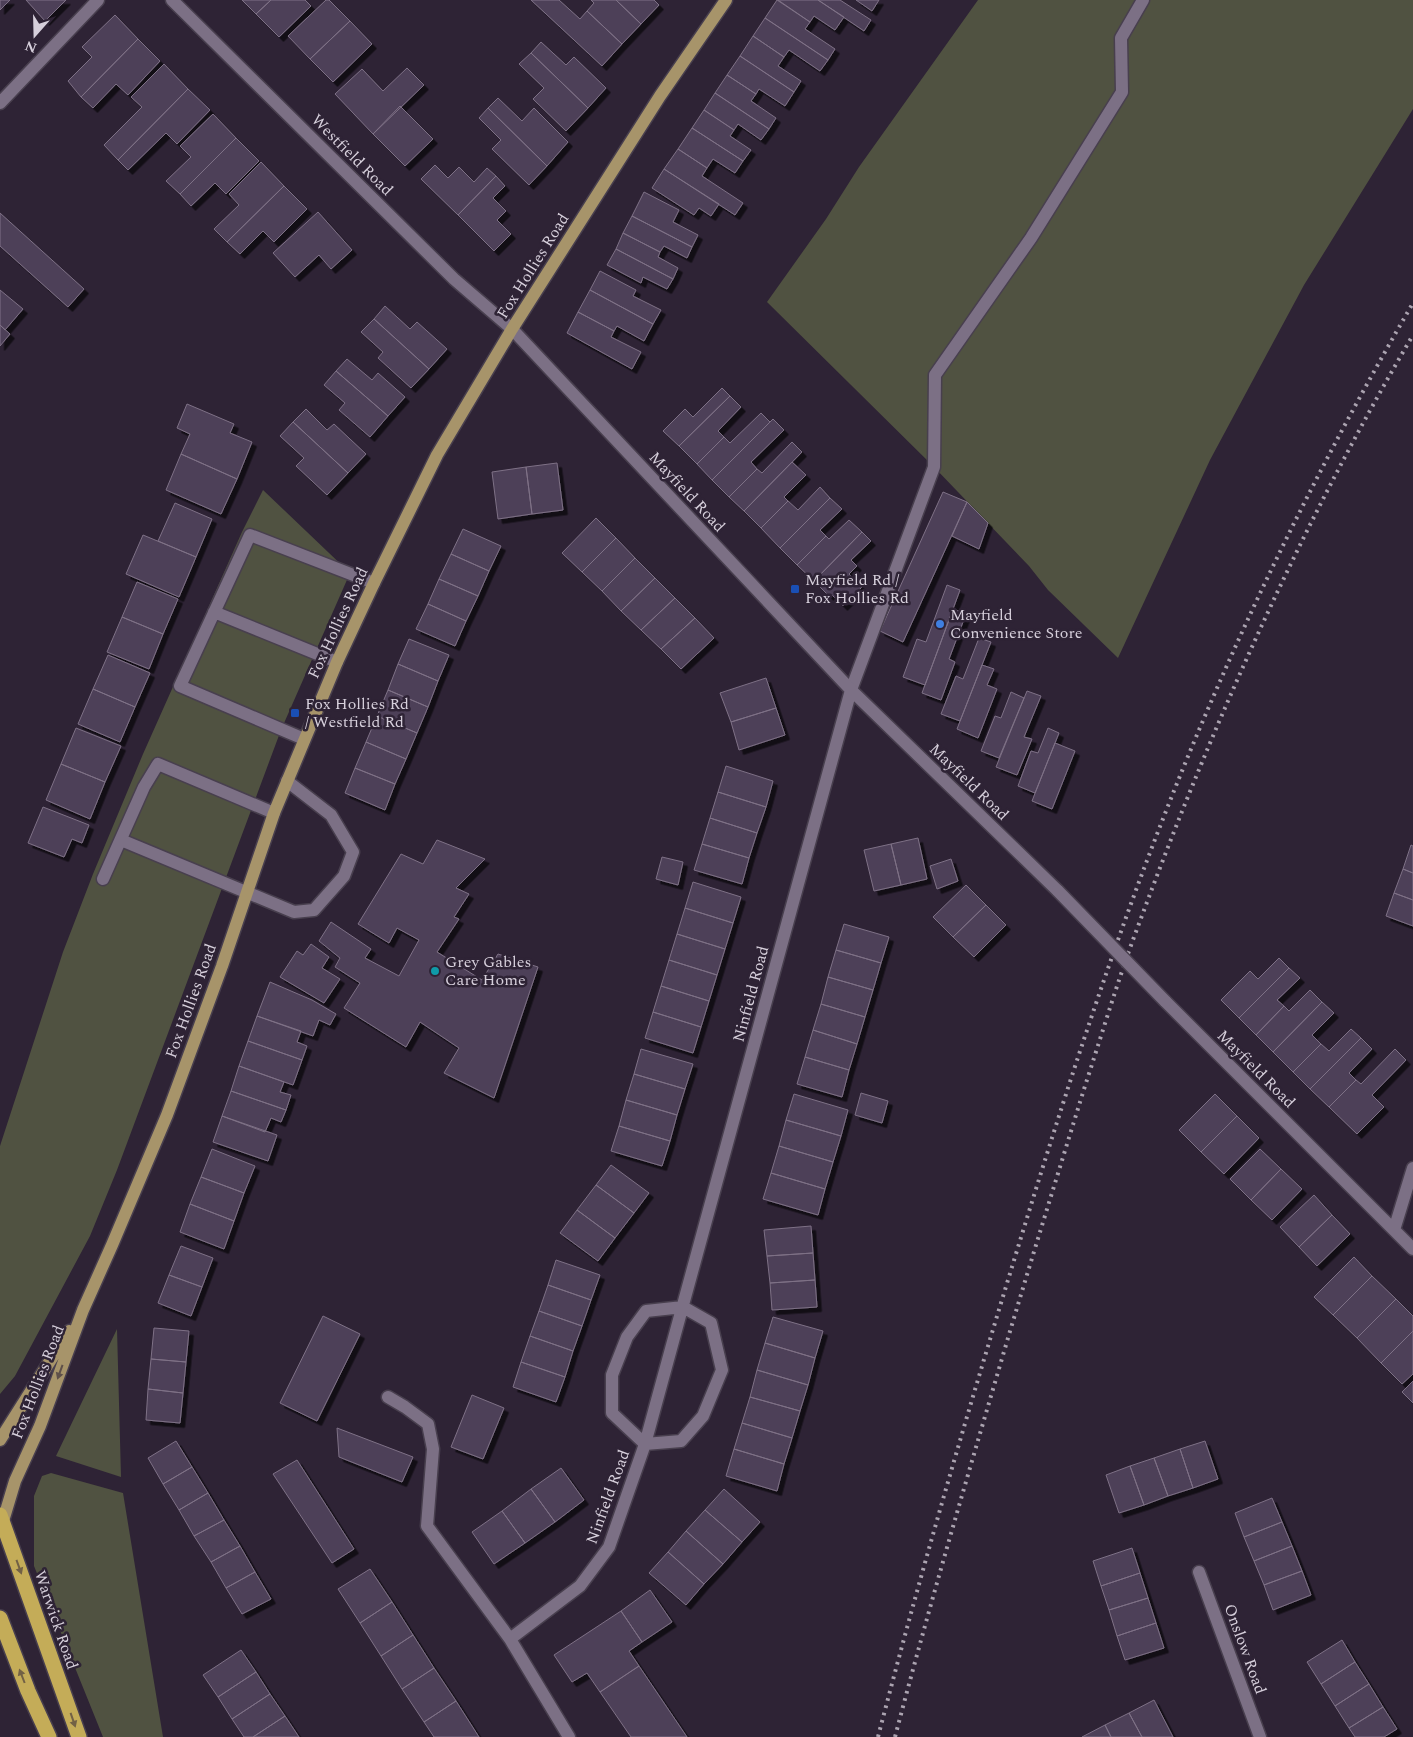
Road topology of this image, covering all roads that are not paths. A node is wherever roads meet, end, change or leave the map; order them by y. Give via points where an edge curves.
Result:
1 (98, 0) edge
2 (172, 0) edge
3 (726, 0) edge
4 (1143, 0) edge
5 (0, 103) edge
6 (512, 330) junction
7 (374, 583) junction
8 (214, 612) junction
9 (337, 662) junction
10 (851, 690) junction
11 (304, 739) junction
12 (287, 781) junction
13 (274, 813) junction
14 (121, 840) junction
15 (103, 880) dead end
16 (246, 893) junction
17 (1413, 1168) edge
18 (1394, 1230) junction
19 (1413, 1249) edge
20 (683, 1307) junction
21 (82, 1310) junction
22 (388, 1397) dead end
23 (0, 1440) edge
24 (644, 1444) junction
25 (1, 1518) edge
26 (1199, 1572) dead end
27 (0, 1618) edge
28 (510, 1639) junction
29 (49, 1737) edge
30 (79, 1737) edge
31 (569, 1737) edge
32 (1260, 1737) edge

1 - 5 street
2 - 6 street, Westfield Road via 454,279
3 - 6 main road, Fox Hollies Road via 660,96
4 - 10 street, Ninfield Road via 1121,38 1122,92 1030,238 935,375 934,467
6 - 7 main road, Fox Hollies Road via 437,455
6 - 10 street, Mayfield Road
7 - 8 street via 250,535
7 - 9 main road, Fox Hollies Road
8 - 9 street
8 - 11 street via 180,686
9 - 11 main road, Fox Hollies Road
10 - 18 street, Mayfield Road, bridge via 1058,891
10 - 20 street, Ninfield Road
11 - 12 main road, Fox Hollies Road
12 - 13 main road, Fox Hollies Road
12 - 16 street via 330,815 353,852 344,876 314,910 294,912
13 - 14 street via 158,764 144,787
13 - 16 main road, Fox Hollies Road
14 - 15 street
14 - 16 street
16 - 21 main road, Fox Hollies Road via 167,1115
17 - 18 street
18 - 19 street, Mayfield Road
20 - 24 street, Ninfield Road
20 - 24 street, Ninfield Road via 646,1311 627,1337 612,1374 612,1413
20 - 24 street, Ninfield Road via 711,1324 722,1370 703,1416 681,1441
21 - 23 main road, Fox Hollies Road
21 -> 25 main road, Fox Hollies Road via 40,1426
22 - 28 street via 428,1424 433,1450 428,1526
24 - 28 street, Ninfield Road via 610,1547 580,1586
25 -> 30 highway, Warwick Road
26 - 32 street, Onslow Road
29 -> 27 highway
28 - 31 street

